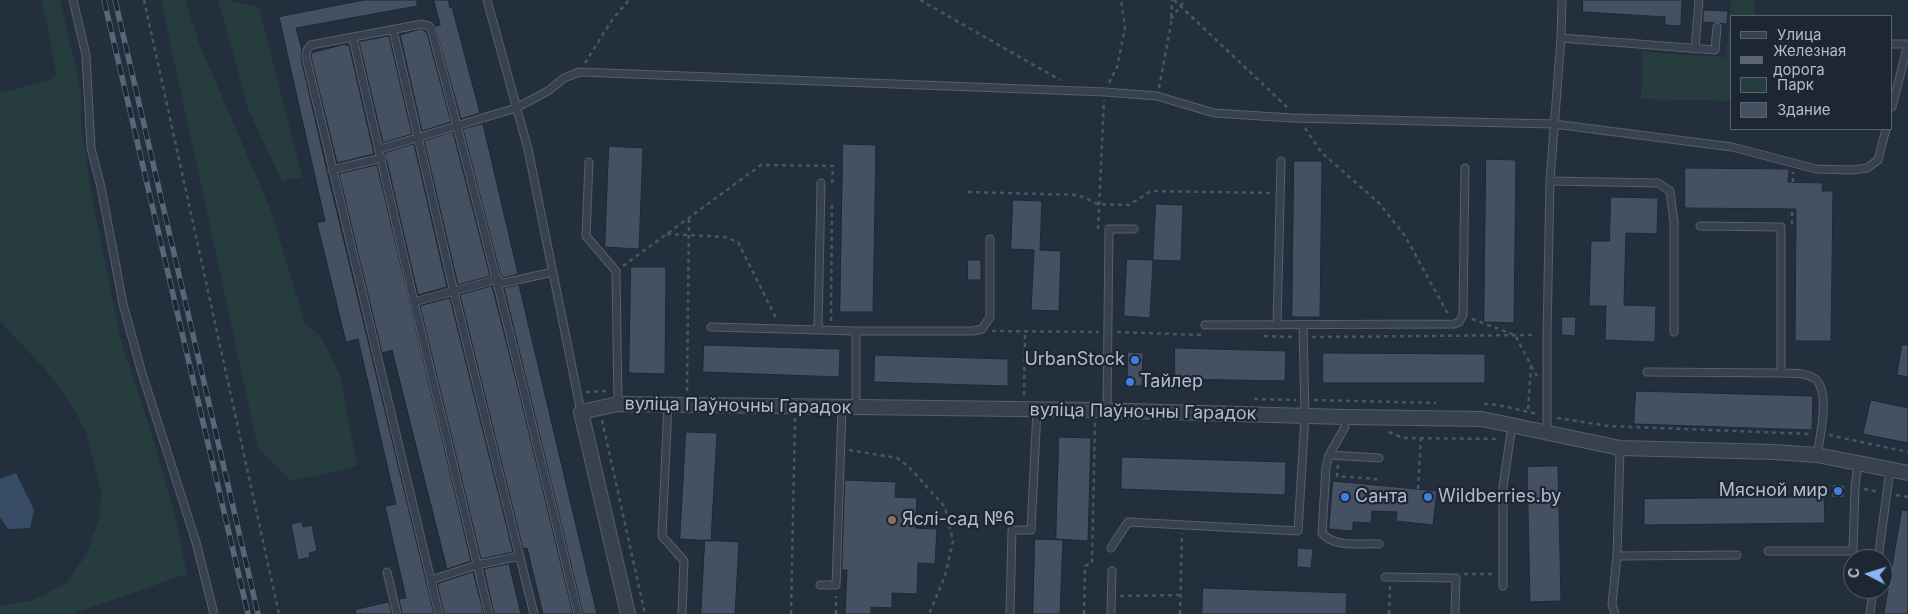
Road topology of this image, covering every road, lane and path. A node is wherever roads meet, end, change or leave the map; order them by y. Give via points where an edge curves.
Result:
1 (73, 0) edge
2 (144, 0) edge
3 (487, 0) edge
4 (629, 0) edge
5 (920, 0) edge
6 (1173, 0) edge
7 (1185, 0) edge
8 (1562, 0) edge
9 (1699, 0) edge
10 (1181, 5) junction
11 (1171, 19) junction
12 (1717, 27) dead end
13 (393, 30) junction
14 (353, 38) junction
15 (1561, 38) junction
16 (1893, 44) edge
17 (1695, 49) junction
18 (579, 72) junction
19 (1081, 92) junction
20 (1157, 96) junction
21 (1893, 103) edge
22 (516, 108) junction
23 (1299, 118) junction
24 (1554, 124) junction
25 (458, 126) junction
26 (1886, 130) edge
27 (419, 138) junction
28 (380, 149) junction
29 (382, 158) junction
30 (1281, 161) dead end
31 (589, 162) dead end
32 (1465, 168) dead end
33 (332, 170) junction
34 (1550, 181) junction
35 (822, 183) dead end
36 (832, 186) dead end
37 (968, 192) dead end
38 (1280, 193) junction
39 (832, 195) dead end
40 (689, 217) junction
41 (1700, 226) dead end
42 (1134, 229) dead end
43 (666, 234) junction
44 (689, 235) junction
45 (990, 239) dead end
46 (616, 271) junction
47 (553, 272) junction
48 (498, 282) junction
49 (454, 292) junction
50 (414, 302) junction
51 (1464, 316) junction
52 (1454, 324) junction
53 (1205, 325) dead end
54 (1277, 325) junction
55 (1303, 326) junction
56 (711, 327) dead end
57 (781, 329) junction
58 (818, 330) junction
59 (830, 330) junction
60 (856, 331) junction
61 (1025, 331) dead end
62 (1674, 332) dead end
63 (1647, 372) dead end
64 (1780, 373) junction
65 (687, 392) dead end
66 (1024, 397) dead end
67 (618, 404) junction
68 (668, 404) junction
69 (842, 408) junction
70 (856, 408) junction
71 (1037, 410) junction
72 (1107, 410) junction
73 (581, 412) junction
74 (1528, 412) dead end
75 (601, 416) dead end
76 (1305, 416) junction
77 (795, 417) dead end
78 (1345, 417) junction
79 (1095, 422) dead end
80 (1512, 424) junction
81 (1547, 432) junction
82 (1421, 438) dead end
83 (1620, 448) junction
84 (840, 449) junction
85 (1329, 455) junction
86 (1817, 455) junction
87 (1379, 458) dead end
88 (1858, 463) junction
89 (1890, 470) junction
90 (1908, 473) edge
91 (1338, 476) dead end
92 (1337, 481) dead end
93 (1855, 487) junction
94 (1418, 489) dead end
95 (1887, 494) junction
96 (1908, 497) edge
97 (1182, 525) junction
98 (1380, 544) dead end
99 (1111, 548) dead end
100 (1879, 549) edge
101 (1768, 551) dead end
102 (1737, 555) dead end
103 (520, 556) junction
104 (1617, 556) junction
105 (477, 565) junction
106 (1112, 571) dead end
107 (387, 572) dead end
108 (1502, 574) junction
109 (1388, 577) joint
110 (1456, 578) junction
111 (431, 580) junction
112 (820, 585) dead end
113 (836, 585) junction
114 (1503, 586) dead end
115 (1181, 596) junction
116 (1872, 599) edge
117 (1120, 605) dead end
118 (214, 614) edge
119 (279, 614) edge
120 (397, 614) edge
121 (439, 614) edge
122 (489, 614) edge
123 (534, 614) edge
124 (578, 614) edge
125 (628, 614) edge
126 (645, 614) edge
127 (682, 614) edge
128 (791, 614) edge
129 (836, 614) edge
130 (929, 614) edge
131 (1010, 614) edge
132 (1084, 614) edge
133 (1111, 614) edge
134 (1180, 614) edge
135 (1388, 614) edge
136 (1455, 614) edge
137 (1615, 614) edge
138 (1870, 614) edge

1 - 118 lane via 86,55 91,148 123,304 196,542
2 - 119 path
3 - 22 lane
4 - 18 path via 612,20
5 - 19 path
6 - 10 path
6 - 11 path
7 - 10 path
8 - 15 lane
9 - 17 lane
10 - 11 path
10 - 23 path
11 - 20 path
12 - 17 lane via 1715,50
13 - 14 lane
13 - 25 lane via 422,24 429,26
13 - 27 lane
14 - 28 lane
14 - 33 lane via 311,45 307,50
15 - 17 lane
15 - 24 lane
16 - 21 lane via 1908,44
18 - 19 lane
18 - 22 lane
19 - 20 lane
20 - 23 lane via 1214,113
22 - 25 lane
22 - 47 lane via 528,149
23 - 24 lane
23 - 52 path via 1322,152 1379,203 1400,229
24 - 26 lane via 1732,148 1816,169 1852,170 1868,168 1878,160
24 - 34 lane
25 - 27 lane
25 - 48 lane
27 - 28 lane
27 - 49 lane
28 - 29 lane
29 - 33 lane
29 - 50 lane
30 - 38 lane
31 - 46 lane via 586,236
32 - 51 lane
33 - 111 lane
34 - 62 lane via 1658,183 1670,192 1674,222
34 - 81 lane
35 - 58 lane
36 - 40 path via 833,166 761,165
37 - 38 path via 1078,195 1098,204 1129,205 1151,191
38 - 54 lane
39 - 59 path
40 - 43 path
40 - 44 path
41 - 64 lane via 1780,227
42 - 72 lane via 1109,229
43 - 44 path
43 - 46 path
44 - 57 path via 725,237 738,242
44 - 65 path
45 - 60 lane via 990,317 982,329
46 - 67 lane
47 - 48 lane
47 - 73 lane
48 - 49 lane
48 - 124 lane
49 - 50 lane
49 - 103 lane
50 - 105 lane
51 - 52 lane
51 - 74 path via 1515,335 1531,365
52 - 55 lane
53 - 54 lane
54 - 55 lane
55 - 76 lane
56 - 57 lane
57 - 58 lane
58 - 59 lane
59 - 60 lane
60 - 70 lane
61 - 66 path
63 - 64 lane
64 - 86 lane via 1812,377 1820,383 1823,396
67 - 68 street, вуліца Паўночны Гарадок
67 - 73 street, вуліца Паўночны Гарадок
68 - 69 street, вуліца Паўночны Гарадок
68 - 127 lane via 662,536 684,561
69 - 70 street, вуліца Паўночны Гарадок
69 - 84 lane
70 - 71 street, вуліца Паўночны Гарадок
71 - 72 street, вуліца Паўночны Гарадок
71 - 131 lane via 1031,530 1012,530
72 - 76 street, вуліца Паўночны Гарадок
73 - 125 street
75 - 126 path
76 - 78 street, вуліца Паўночны Гарадок
76 - 97 lane via 1298,531
77 - 128 path
78 - 80 street, вуліца Паўночны Гарадок via 1482,419
78 - 85 lane via 1345,427
79 - 132 path via 1092,563 1085,566
80 - 81 street, вуліца Паўночны Гарадок
80 - 108 lane via 1503,487
81 - 83 street, вуліца Паўночны Гарадок
82 - 94 path
83 - 86 street, вуліца Паўночны Гарадок
83 - 104 lane
84 - 113 lane
84 - 130 path via 897,458 945,507 954,541 945,576
85 - 87 lane
85 - 98 lane via 1322,533 1326,539 1339,542
86 - 88 street, вуліца Паўночны Гарадок
88 - 89 street, вуліца Паўночны Гарадок
88 - 93 lane
89 - 90 street, вуліца Паўночны Гарадок
89 - 95 lane
91 - 92 path
93 - 95 path
93 - 101 lane via 1853,550
95 - 96 path
95 - 100 lane
97 - 99 lane via 1128,522
97 - 115 path
102 - 104 lane
103 - 105 lane
103 - 123 lane
104 - 137 lane via 1612,604
105 - 111 lane
105 - 122 lane
106 - 133 lane
107 - 120 lane
108 - 110 path via 1456,574
108 - 114 lane
109 - 110 lane
109 - 135 path
110 - 136 lane
111 - 121 lane
112 - 113 lane
113 - 129 path
115 - 117 path via 1120,596
115 - 134 path
116 - 138 lane

